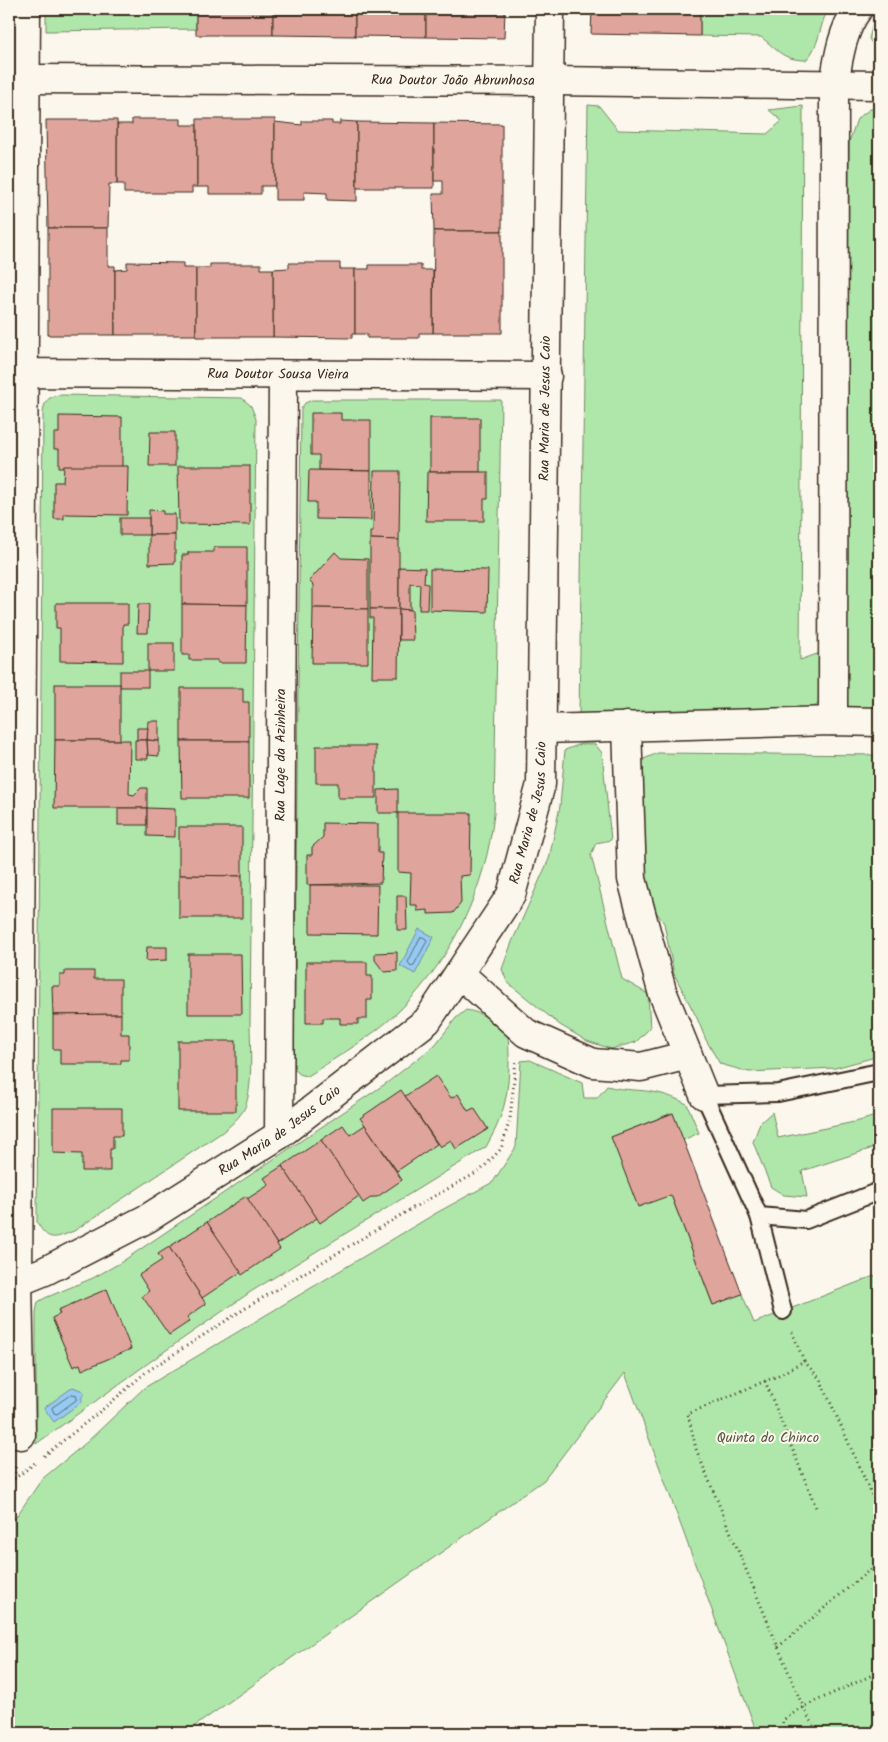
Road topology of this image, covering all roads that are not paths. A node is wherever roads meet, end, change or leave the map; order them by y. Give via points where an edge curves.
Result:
1 (26, 9) edge
2 (550, 9) edge
3 (858, 9) edge
4 (25, 79) junction
5 (550, 81) junction
6 (834, 85) junction
7 (879, 85) edge
8 (16, 373) edge
9 (283, 376) junction
10 (547, 376) junction
11 (833, 721) junction
12 (879, 722) edge
13 (627, 726) junction
14 (542, 729) junction
15 (459, 973) junction
16 (688, 1055) junction
17 (879, 1072) edge
18 (704, 1095) junction
19 (279, 1135) junction
20 (879, 1191) edge
21 (759, 1216) junction
22 (14, 1282) edge
23 (783, 1311) road end
24 (21, 1436) dead end

1 - 4 street
2 - 5 street, Rua Maria de Jesus Caio
3 - 6 street via 852,16 839,53
4 - 5 street, Rua Doutor João Abrunhosa
4 - 8 street
5 - 6 street, Rua Doutor João Abrunhosa
5 - 10 street, Rua Maria de Jesus Caio
6 - 7 street, Rua Doutor João Abrunhosa
6 - 11 street
8 - 9 street, Rua Doutor Sousa Vieira
8 - 22 street
9 - 10 street, Rua Doutor Sousa Vieira
9 - 19 street, Rua Lage da Azinheira
10 - 14 street, Rua Maria de Jesus Caio
11 - 12 street
11 - 13 street
13 - 14 street
13 - 16 street via 632,879 662,991
14 - 15 street, Rua Maria de Jesus Caio via 540,784 510,895
15 - 16 street via 526,1033 593,1063 641,1067
15 - 19 street, Rua Maria de Jesus Caio via 427,1021
16 - 18 street
17 - 18 lane via 778,1093
18 - 21 lane
19 - 22 street, Rua Maria de Jesus Caio via 148,1218 45,1271
20 - 21 lane via 806,1220
21 - 23 lane
22 - 24 street

